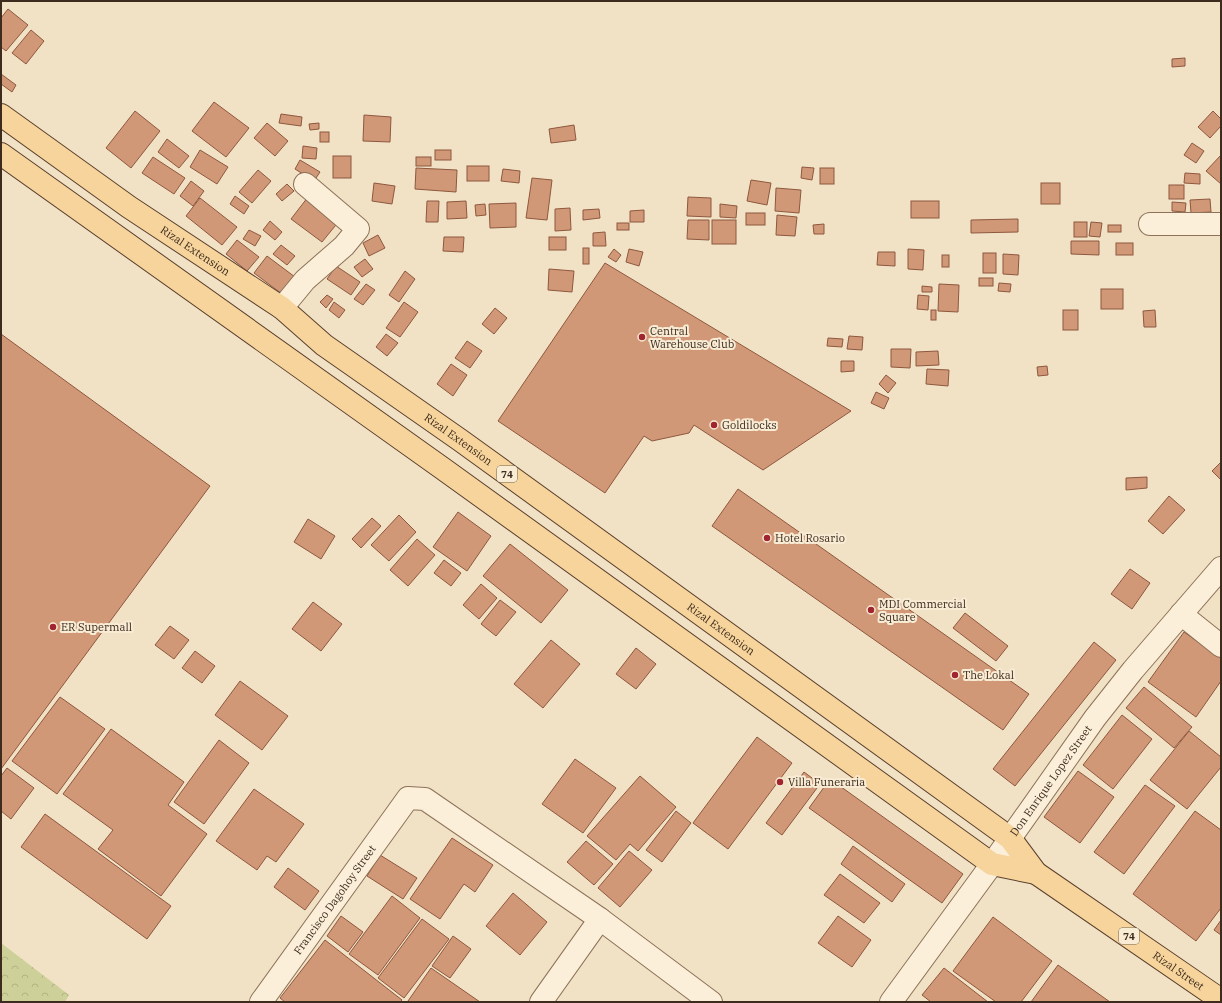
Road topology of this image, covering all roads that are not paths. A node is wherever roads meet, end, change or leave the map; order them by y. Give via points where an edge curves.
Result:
1 (1, 115) edge
2 (1, 154) edge
3 (305, 184) dead end
4 (1150, 224) dead end
5 (1221, 224) edge
6 (282, 308) junction
7 (1221, 568) edge
8 (1181, 614) junction
9 (1221, 646) edge
10 (1010, 838) junction
11 (992, 864) junction
12 (1036, 873) junction
13 (600, 919) junction
14 (1221, 1000) edge
15 (261, 1002) edge
16 (542, 1002) edge
17 (711, 1002) edge
18 (891, 1002) edge

1 - 6 main road, Rizal Extension / 74 via 129,207
2 - 11 main road, 74
3 - 6 street via 358,229 344,246 305,280
4 - 5 street
6 - 10 main road, Rizal Extension / 74 via 324,345 466,444
7 - 8 street, Don Enrique Lopez Street
8 - 9 street
8 - 10 street, Don Enrique Lopez Street via 1095,718
10 - 11 street, Don Enrique Lopez Street
10 - 12 main road, Rizal Street / 74
11 - 12 main road, Rizal Street / 74
11 - 18 street, Don Enrique Lopez Street
12 - 14 main road, Rizal Street / 74
13 - 15 street, Francisco Dagohoy Street via 425,799 408,798
13 - 16 street
13 - 17 street

